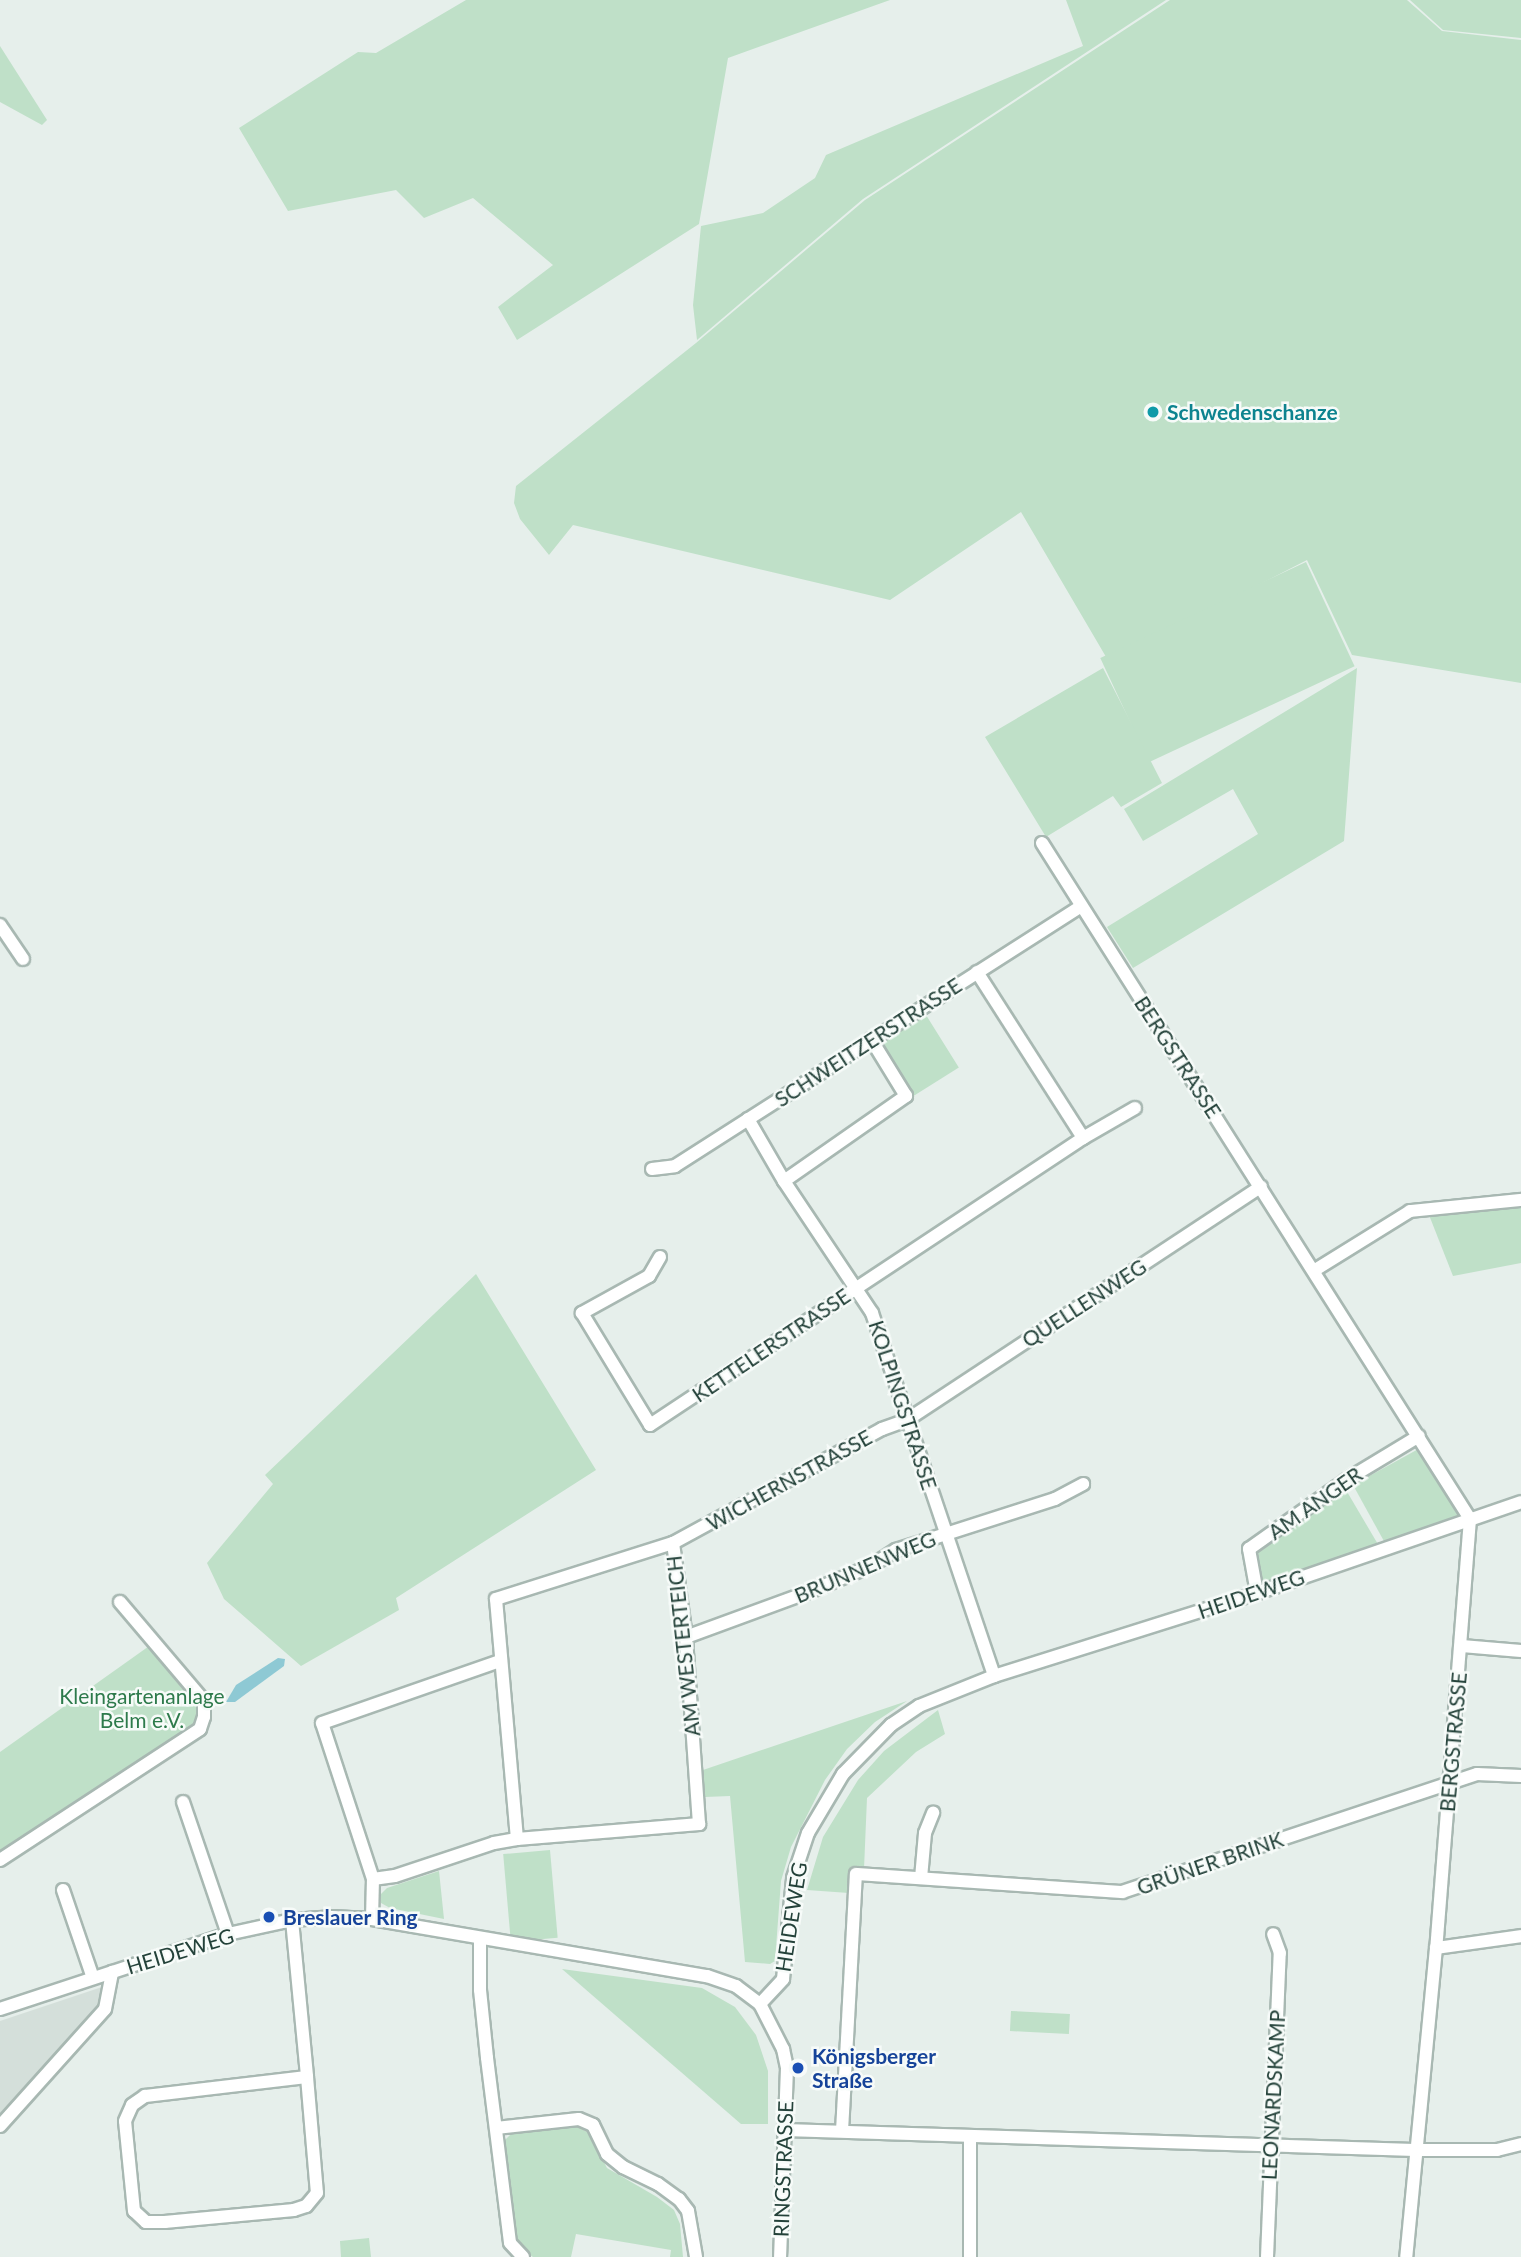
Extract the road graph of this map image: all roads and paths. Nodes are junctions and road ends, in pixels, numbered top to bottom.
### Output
1 (1042, 843) dead end
2 (1081, 906) junction
3 (0, 925) edge
4 (23, 959) dead end
5 (977, 972) junction
6 (871, 1038) junction
7 (1135, 1108) dead end
8 (748, 1119) junction
9 (1083, 1138) junction
10 (652, 1169) dead end
11 (784, 1181) junction
12 (1262, 1187) junction
13 (1521, 1200) edge
14 (660, 1257) dead end
15 (1315, 1270) junction
16 (856, 1289) junction
17 (907, 1420) junction
18 (1419, 1436) junction
19 (1083, 1484) dead end
20 (1521, 1502) edge
21 (1470, 1519) junction
22 (945, 1534) junction
23 (673, 1543) junction
24 (1257, 1592) junction
25 (120, 1602) dead end
26 (686, 1637) junction
27 (1462, 1646) junction
28 (1521, 1651) edge
29 (500, 1661) junction
30 (994, 1676) junction
31 (1521, 1776) edge
32 (1448, 1783) junction
33 (183, 1802) dead end
34 (933, 1813) dead end
35 (517, 1839) junction
36 (0, 1860) edge
37 (922, 1878) junction
38 (373, 1879) junction
39 (63, 1890) dead end
40 (372, 1919) junction
41 (292, 1920) junction
42 (228, 1934) junction
43 (1273, 1934) dead end
44 (1521, 1936) edge
45 (480, 1940) junction
46 (1436, 1948) junction
47 (113, 1972) junction
48 (93, 1978) junction
49 (760, 2004) junction
50 (0, 2009) edge
51 (307, 2077) junction
52 (0, 2126) edge
53 (496, 2128) junction
54 (785, 2130) junction
55 (842, 2131) junction
56 (970, 2136) junction
57 (1521, 2144) edge
58 (1270, 2145) junction
59 (1415, 2150) junction
60 (523, 2257) edge
61 (696, 2257) edge
62 (780, 2257) edge
63 (970, 2257) edge
64 (1267, 2257) edge
65 (1406, 2257) edge

1 - 2 street, BERGSTRASSE
2 - 5 street, SCHWEITZERSTRASSE
2 - 12 street, BERGSTRASSE
3 - 4 street
5 - 6 street, SCHWEITZERSTRASSE
5 - 9 street
6 - 8 street, SCHWEITZERSTRASSE
6 - 11 street
7 - 9 street, KETTELERSTRASSE
8 - 10 street, SCHWEITZERSTRASSE
8 - 11 street, KOLPINGSTRASSE
9 - 16 street, KETTELERSTRASSE
11 - 16 street, KOLPINGSTRASSE
12 - 15 street, BERGSTRASSE
12 - 17 street, QUELLENWEG
13 - 15 street
14 - 16 street, KETTELERSTRASSE
15 - 18 street, BERGSTRASSE
16 - 17 street, KOLPINGSTRASSE
17 - 22 street, KOLPINGSTRASSE
17 - 23 street, WICHERNSTRASSE
18 - 21 street, BERGSTRASSE
18 - 24 street, AM ANGER
19 - 22 street, BRUNNENWEG
20 - 21 street, HEIDEWEG
21 - 24 street, HEIDEWEG
21 - 27 street, BERGSTRASSE
22 - 26 street, BRUNNENWEG
22 - 30 street, KOLPINGSTRASSE
23 - 26 street, AM WESTERTEICH
23 - 29 street, AM WESTERTEICH
24 - 30 street, HEIDEWEG
25 - 36 street
26 - 35 street, AM WESTERTEICH
27 - 28 street
27 - 32 street, BERGSTRASSE
29 - 35 street, AM WESTERTEICH
29 - 38 street
30 - 49 street, HEIDEWEG
31 - 32 street, GRÜNER BRINK
32 - 37 street, GRÜNER BRINK
32 - 46 street, BERGSTRASSE
33 - 42 street
34 - 37 street
35 - 38 street, AM WESTERTEICH
37 - 55 street, GRÜNER BRINK
38 - 40 street
39 - 48 street
40 - 41 street, HEIDEWEG
40 - 45 street, HEIDEWEG
41 - 42 street, HEIDEWEG
41 - 51 street
42 - 47 street, HEIDEWEG
43 - 58 street, LEONARDSKAMP
44 - 46 street
45 - 49 street, HEIDEWEG
45 - 53 street
46 - 59 street, BERGSTRASSE
47 - 48 street, HEIDEWEG
47 - 52 street
48 - 50 street, HEIDEWEG
49 - 54 street, RINGSTRASSE
51 - 51 street
53 - 60 street
53 - 61 street
54 - 55 street
54 - 62 street, RINGSTRASSE
55 - 56 street
56 - 58 street
56 - 63 street
57 - 59 street
58 - 59 street
58 - 64 street, LEONARDSKAMP
59 - 65 street, BERGSTRASSE

